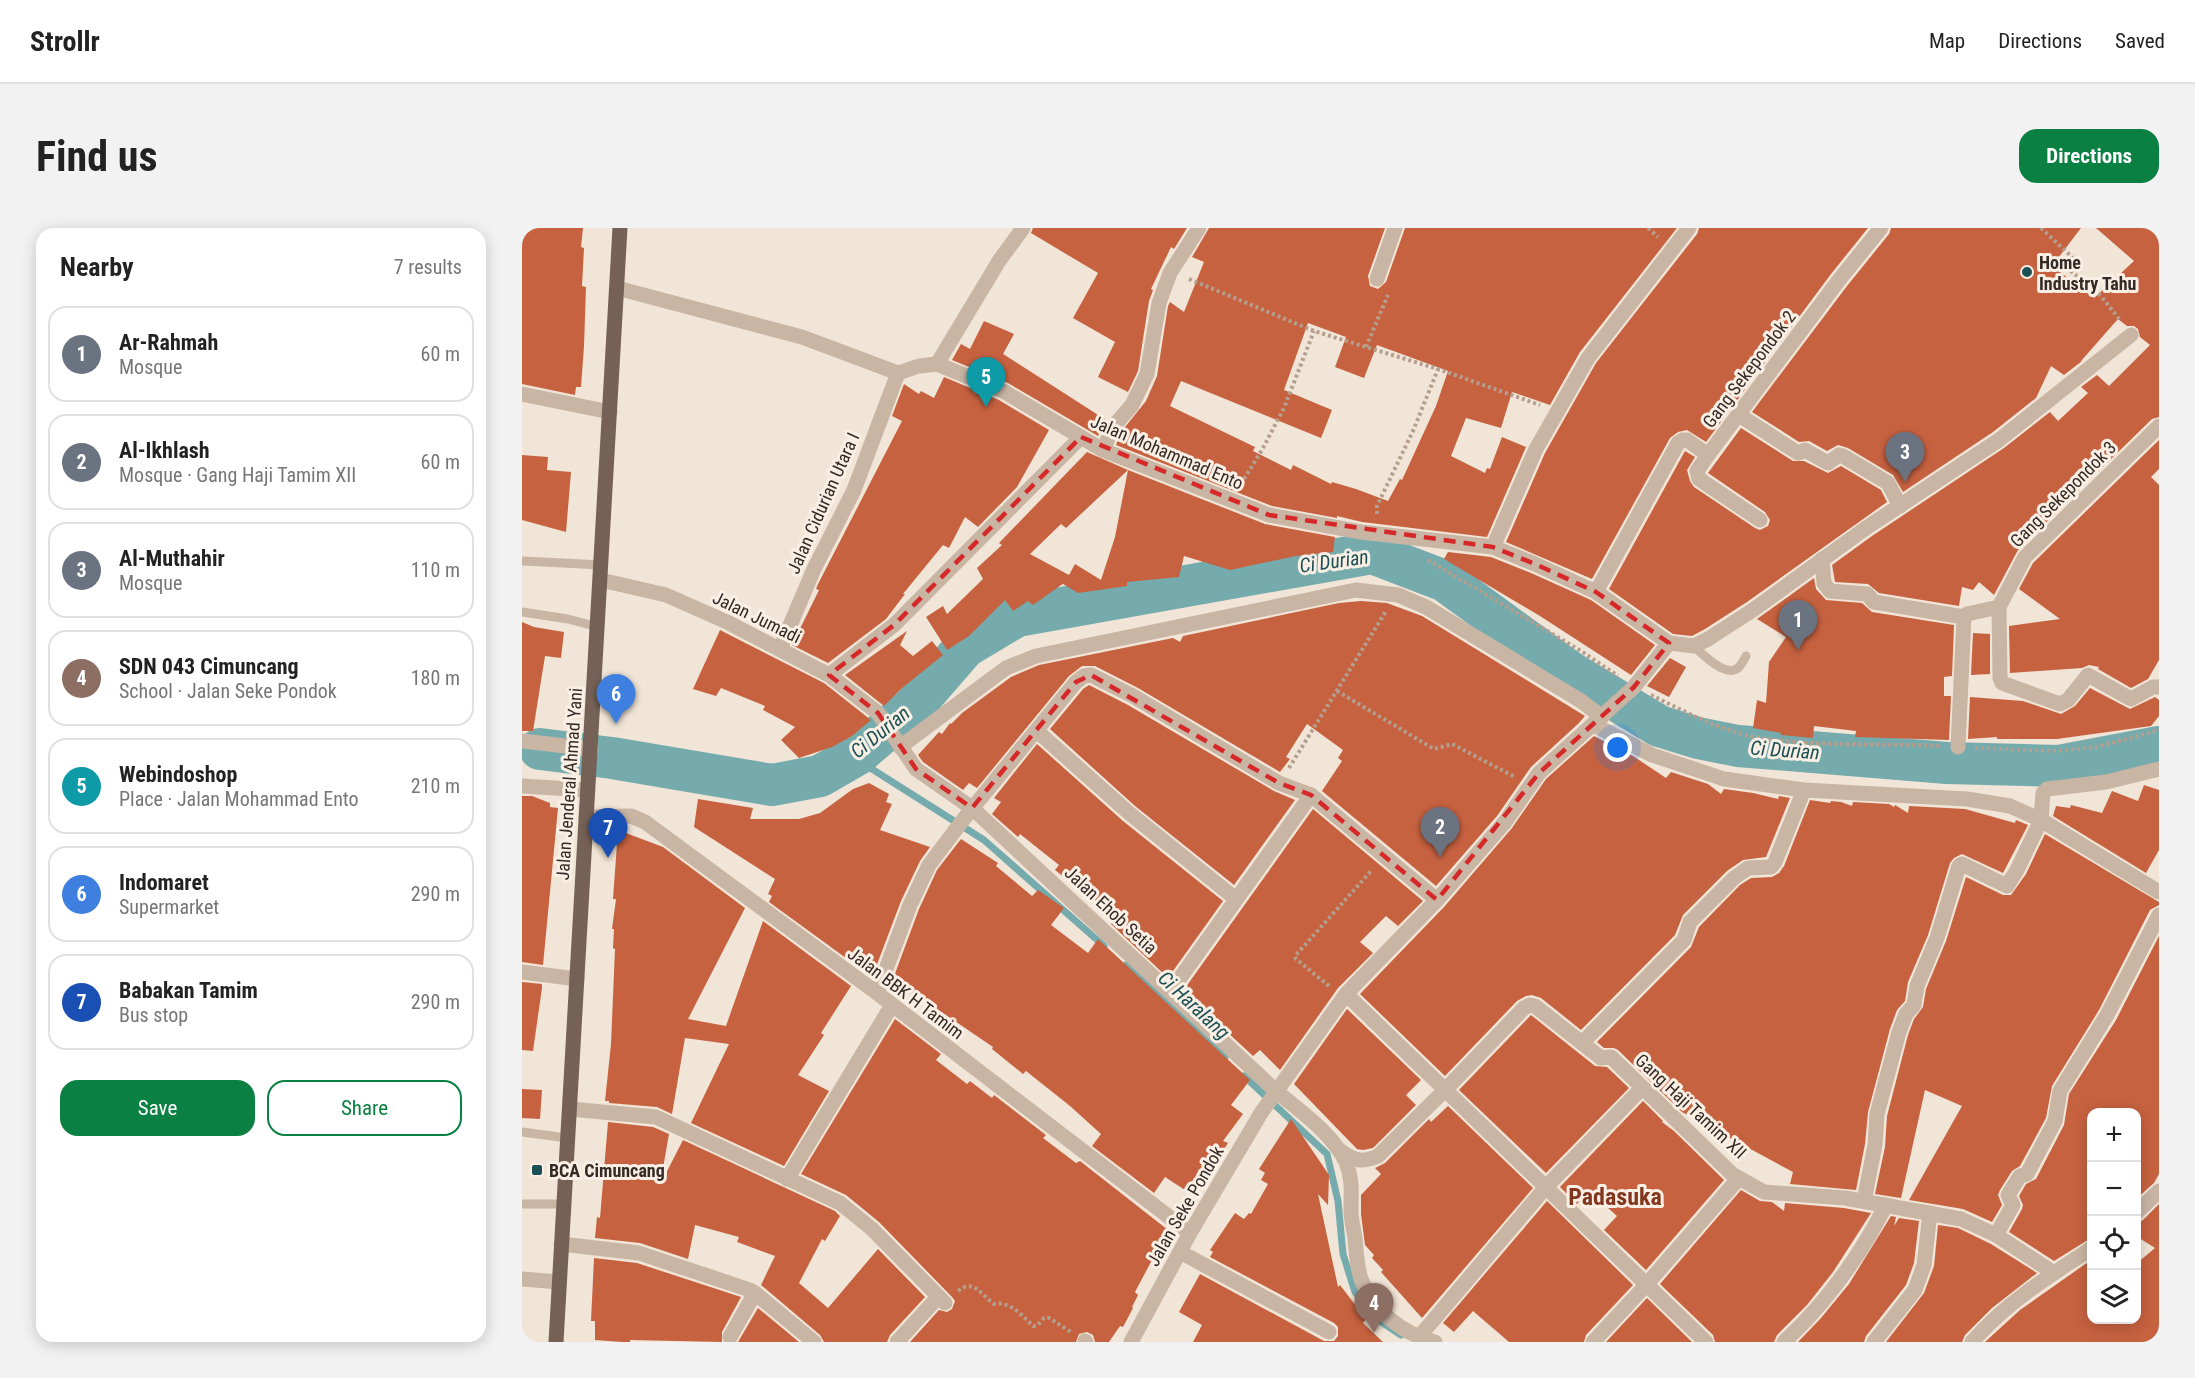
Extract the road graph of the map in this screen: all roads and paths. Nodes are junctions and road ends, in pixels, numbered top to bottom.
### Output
1 (620, 228) edge
2 (1023, 228) edge
3 (1199, 228) edge
4 (1395, 228) edge
5 (1689, 228) edge
6 (1881, 228) edge
7 (2041, 228) edge
8 (1170, 273) junction
9 (1377, 279) joint
10 (617, 288) junction
11 (1314, 331) junction
12 (2131, 335) joint
13 (1366, 347) junction
14 (937, 364) junction
15 (1438, 369) junction
16 (898, 373) junction
17 (522, 394) edge
18 (610, 411) junction
19 (1558, 411) junction
20 (1739, 415) junction
21 (2159, 426) edge
22 (1081, 437) junction
23 (1103, 450) junction
24 (1708, 455) junction
25 (1230, 501) junction
26 (1900, 506) junction
27 (1760, 520) dead end
28 (1376, 533) junction
29 (1493, 548) junction
30 (1822, 560) junction
31 (522, 561) edge
32 (601, 573) junction
33 (1596, 592) junction
34 (1395, 595) junction
35 (2000, 608) junction
36 (522, 612) edge
37 (1964, 617) junction
38 (598, 627) junction
39 (1669, 643) junction
40 (1694, 646) junction
41 (780, 649) junction
42 (1746, 656) dead end
43 (830, 675) junction
44 (2159, 687) edge
45 (1337, 691) junction
46 (1600, 719) junction
47 (2159, 730) edge
48 (1037, 731) junction
49 (522, 741) edge
50 (900, 747) junction
51 (1958, 747) joint
52 (591, 752) junction
53 (2159, 769) edge
54 (1279, 783) junction
55 (1530, 785) junction
56 (522, 786) edge
57 (588, 790) junction
58 (1804, 790) junction
59 (1311, 795) junction
60 (969, 812) junction
61 (586, 817) junction
62 (2041, 820) junction
63 (1385, 856) junction
64 (2159, 892) edge
65 (1236, 899) junction
66 (1437, 900) junction
67 (2159, 915) edge
68 (522, 972) edge
69 (577, 979) junction
70 (1170, 992) junction
71 (877, 993) junction
72 (1345, 996) junction
73 (892, 1005) junction
74 (1582, 1043) junction
75 (1642, 1088) junction
76 (1445, 1090) junction
77 (1274, 1094) junction
78 (570, 1109) junction
79 (522, 1132) edge
80 (567, 1138) junction
81 (1338, 1149) junction
82 (1739, 1178) junction
83 (787, 1179) junction
84 (1546, 1187) junction
85 (2159, 1191) edge
86 (1864, 1201) junction
87 (522, 1204) edge
88 (564, 1204) junction
89 (1886, 1205) junction
90 (2141, 1208) edge
91 (1930, 1213) junction
92 (1190, 1233) junction
93 (1995, 1235) junction
94 (561, 1244) junction
95 (2087, 1251) edge
96 (1180, 1252) junction
97 (2054, 1273) junction
98 (522, 1279) edge
99 (559, 1282) junction
100 (1647, 1284) junction
101 (755, 1293) junction
102 (941, 1300) junction
103 (1329, 1332) dead end
104 (730, 1337) dead end
105 (1419, 1337) junction
106 (1086, 1341) edge
107 (556, 1342) edge
108 (814, 1342) edge
109 (897, 1342) edge
110 (1131, 1342) edge
111 (1435, 1342) edge
112 (1593, 1342) edge
113 (1706, 1342) edge
114 (1784, 1342) edge
115 (1874, 1342) edge
116 (1972, 1342) edge

1 - 10 main road, Jalan Jenderal Ahmad Yani
2 - 14 street
3 - 8 street
4 - 9 street
5 - 19 street
6 - 20 street, Gang Sekepondok 2
7 - 12 path
8 - 11 path
8 - 23 street
9 - 13 path
10 - 16 street
10 - 18 main road, Jalan Jenderal Ahmad Yani
11 - 13 path
11 - 25 path
12 - 26 street
13 - 15 path
14 - 16 street
14 - 22 street, Jalan Mohammad Ento
15 - 19 path
15 - 28 path
16 - 41 street, Jalan Cidurian Utara I
17 - 18 street
18 - 32 main road, Jalan Jenderal Ahmad Yani
19 - 29 street
20 - 24 street, Gang Sekepondok 2
20 - 26 street
21 - 35 street, Gang Sekepondok 3
22 - 23 street, Jalan Mohammad Ento
22 - 43 street
23 - 25 street, Jalan Mohammad Ento
24 - 27 street
24 - 33 street, Gang Sekepondok 2
25 - 28 street, Jalan Mohammad Ento
26 - 30 street
28 - 29 street, Jalan Mohammad Ento
29 - 33 street, Jalan Mohammad Ento
30 - 37 street
30 - 40 street
31 - 32 lane
32 - 38 main road, Jalan Jenderal Ahmad Yani
32 - 41 street, Jalan Jumadi
33 - 39 street, Jalan Mohammad Ento
34 - 45 path
34 - 46 street
34 - 50 street
35 - 37 street
35 - 44 street
36 - 38 lane
37 - 51 street
38 - 52 main road, Jalan Jenderal Ahmad Yani
39 - 40 street
39 - 46 street, Jalan Seke Pondok
40 - 42 lane
41 - 43 street, Jalan Jumadi
43 - 50 street, Jalan Jumadi
45 - 54 path
45 - 55 path
46 - 55 street, Jalan Seke Pondok
46 - 58 street
47 - 51 path
48 - 54 street
48 - 60 street
48 - 65 street
49 - 52 street
50 - 60 street, Jalan Ehob Setia
52 - 57 main road, Jalan Jenderal Ahmad Yani
53 - 62 street
54 - 59 street
55 - 66 street, Jalan Seke Pondok
56 - 57 street
57 - 61 main road, Jalan Jenderal Ahmad Yani
58 - 62 street
58 - 74 street
59 - 63 street
59 - 65 street
60 - 70 street, Jalan Ehob Setia
60 - 71 street
61 - 69 main road, Jalan Jenderal Ahmad Yani
61 - 71 street, Jalan BBK H Tamim
62 - 64 street
62 - 86 street
63 - 66 street
63 - 72 path
65 - 70 street
66 - 72 street, Jalan Seke Pondok
67 - 93 street
68 - 69 street
69 - 78 main road, Jalan Jenderal Ahmad Yani
70 - 77 street, Jalan Ehob Setia
71 - 73 street, Jalan BBK H Tamim
72 - 76 street
72 - 77 street, Jalan Seke Pondok
73 - 83 street
73 - 92 street, Jalan BBK H Tamim
74 - 75 street, Gang Haji Tamim XII
74 - 76 street, Gang Haji Tamim XII
75 - 82 street, Gang Haji Tamim XII
75 - 84 street
76 - 81 street
76 - 84 street
77 - 81 street, Jalan Ehob Setia
77 - 92 street, Jalan Seke Pondok
78 - 80 main road, Jalan Jenderal Ahmad Yani
78 - 83 street
79 - 80 lane
80 - 88 main road, Jalan Jenderal Ahmad Yani
81 - 105 street
82 - 86 street, Gang Haji Tamim XII
82 - 100 street
83 - 102 street
84 - 100 street
84 - 105 street
85 - 90 street
86 - 89 street, Gang Haji Tamim XII
87 - 88 lane
88 - 94 main road, Jalan Jenderal Ahmad Yani
89 - 91 street, Gang Haji Tamim XII
89 - 114 street
91 - 93 street, Gang Haji Tamim XII
91 - 115 street
92 - 96 street, Jalan Seke Pondok
93 - 97 street, Gang Haji Tamim XII
94 - 99 main road, Jalan Jenderal Ahmad Yani
94 - 101 street
95 - 97 street
96 - 103 street
96 - 110 street, Jalan Seke Pondok
97 - 116 street
98 - 99 street
99 - 107 main road, Jalan Jenderal Ahmad Yani
100 - 112 street
100 - 113 street
101 - 104 street
101 - 108 street
102 - 106 path
102 - 109 street
105 - 111 street

